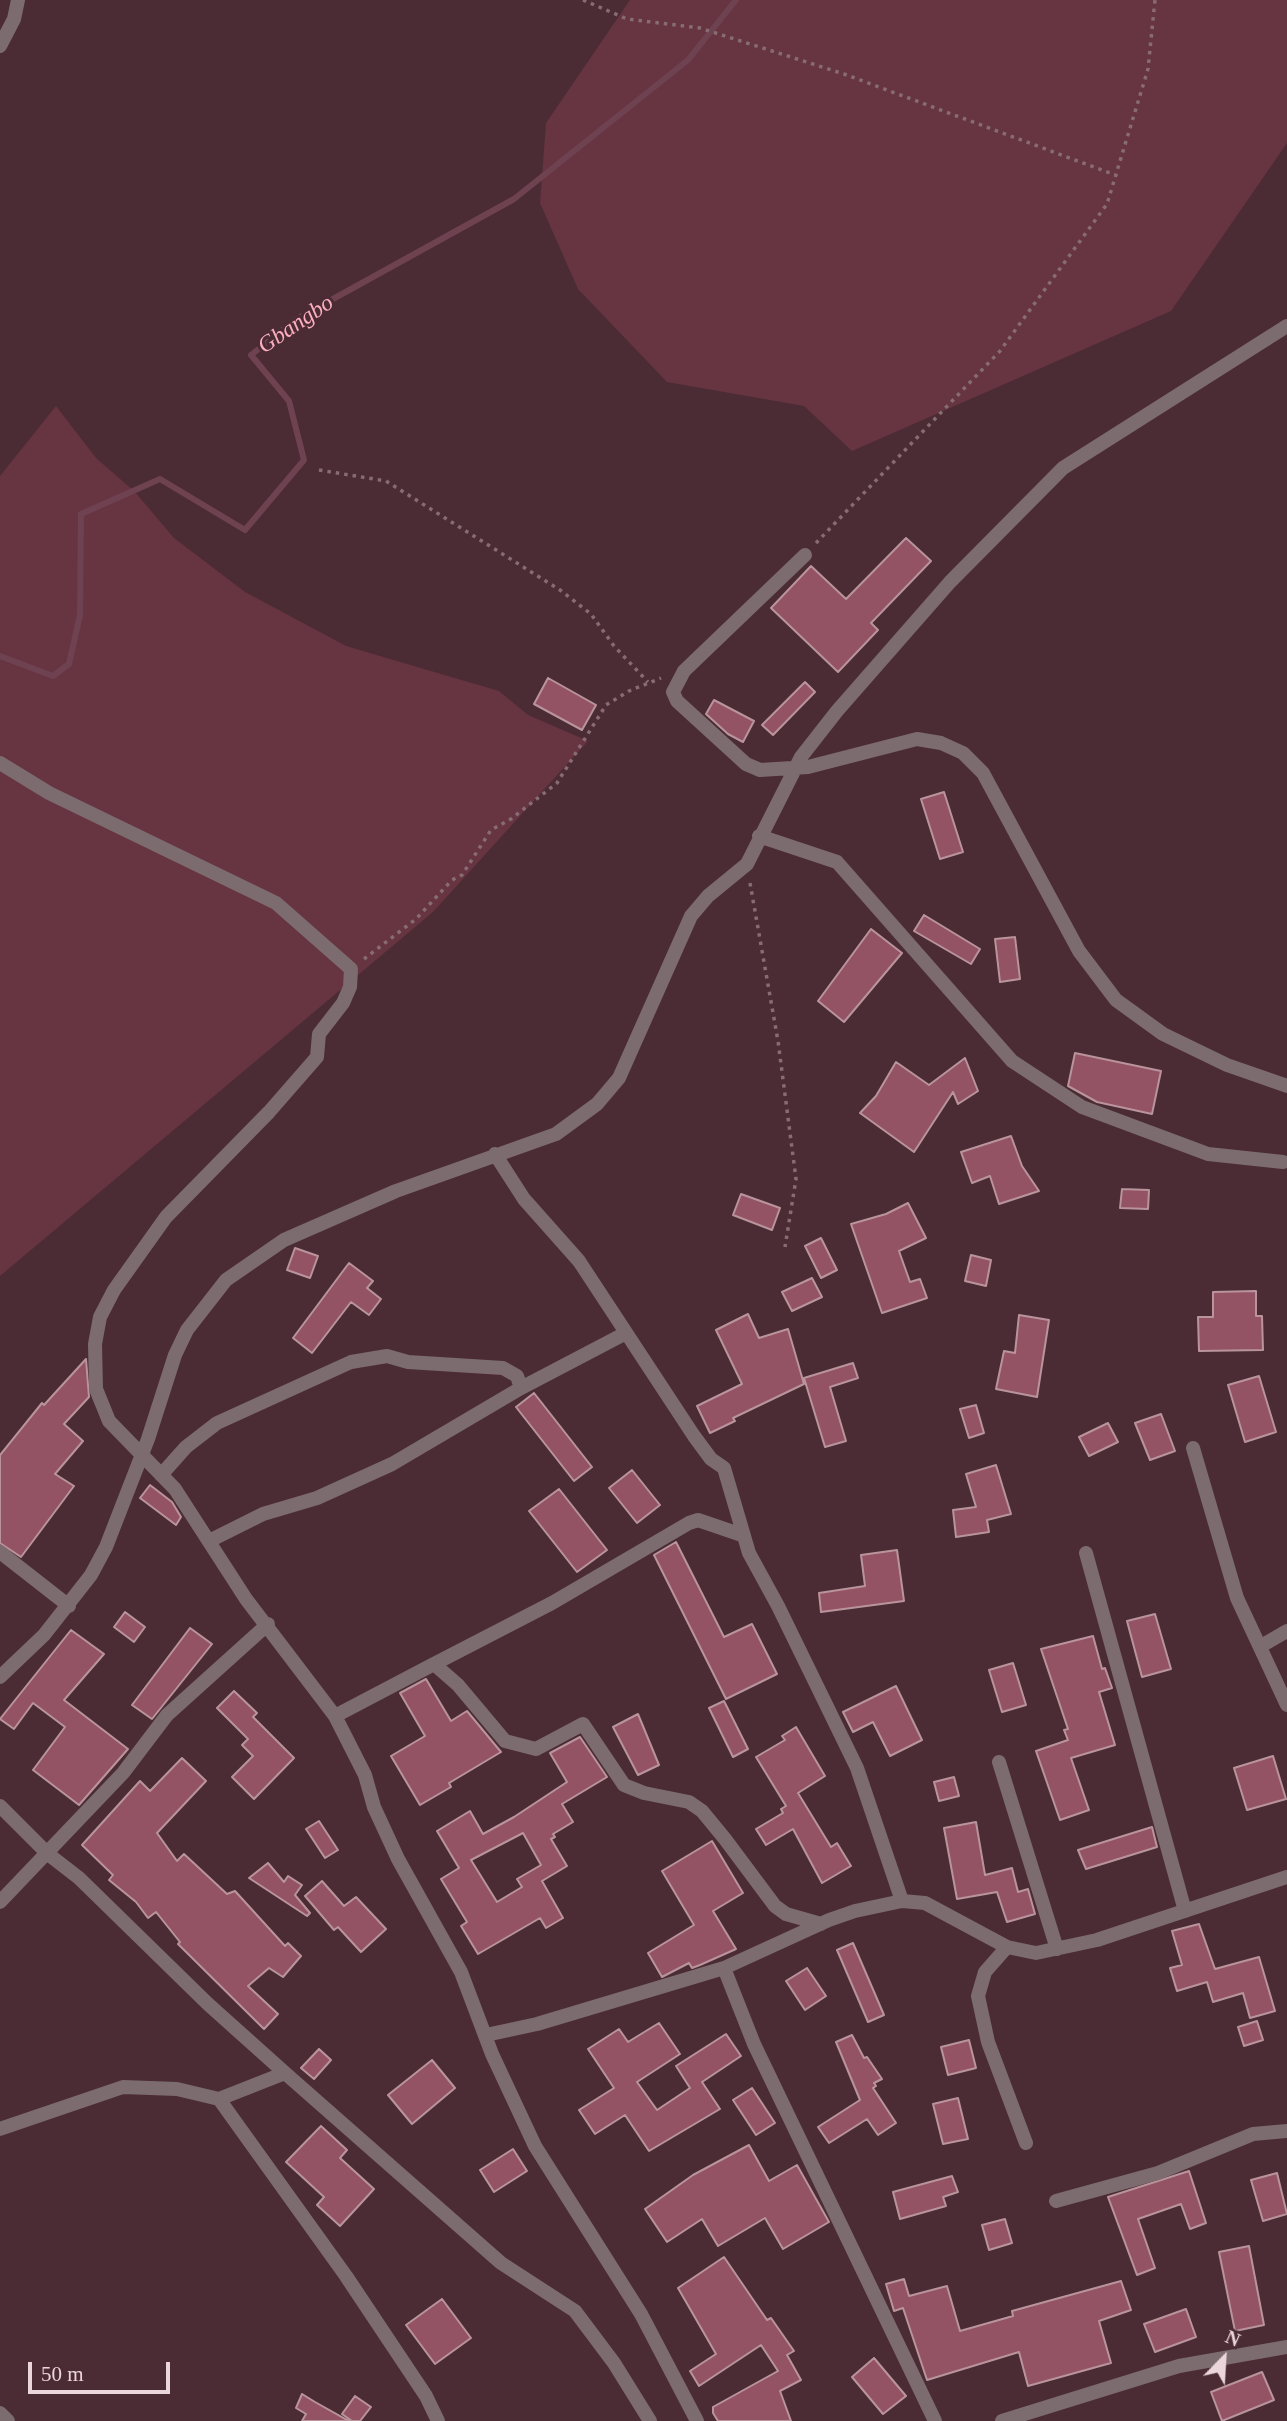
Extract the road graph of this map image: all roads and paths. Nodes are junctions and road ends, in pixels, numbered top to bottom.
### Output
1 (18, 0) edge
2 (583, 0) edge
3 (1155, 0) edge
4 (0, 46) edge
5 (1118, 176) junction
6 (1287, 326) edge
7 (319, 470) dead end
8 (804, 555) joint
9 (684, 671) junction
10 (648, 682) junction
11 (0, 762) edge
12 (793, 770) junction
13 (759, 836) junction
14 (747, 864) junction
15 (351, 969) junction
16 (1287, 1086) edge
17 (495, 1154) junction
18 (1283, 1161) dead end
19 (785, 1247) dead end
20 (626, 1333) junction
21 (522, 1388) junction
22 (1193, 1448) dead end
23 (142, 1455) junction
24 (161, 1475) junction
25 (741, 1535) junction
26 (209, 1541) junction
27 (0, 1552) edge
28 (1086, 1553) dead end
29 (69, 1606) junction
30 (268, 1624) junction
31 (1287, 1631) edge
32 (1261, 1646) junction
33 (434, 1664) junction
34 (0, 1677) edge
35 (1287, 1705) edge
36 (335, 1716) junction
37 (999, 1762) dead end
38 (0, 1806) edge
39 (48, 1854) junction
40 (1287, 1877) edge
41 (902, 1901) junction
42 (0, 1902) edge
43 (1185, 1912) junction
44 (821, 1924) junction
45 (1007, 1947) junction
46 (1057, 1949) junction
47 (724, 1968) junction
48 (486, 2035) junction
49 (285, 2073) junction
50 (219, 2099) junction
51 (0, 2129) edge
52 (1287, 2131) edge
53 (1026, 2143) dead end
54 (1056, 2200) dead end
55 (1287, 2347) edge
56 (0, 2413) edge
57 (8, 2421) edge
58 (438, 2421) edge
59 (650, 2421) edge
60 (697, 2421) edge
61 (935, 2421) edge
62 (1002, 2421) edge

1 - 4 street
2 - 5 path
3 - 5 path
5 - 8 path
6 - 12 street
7 - 10 path
8 - 9 street
9 - 10 path
9 - 12 street
10 - 15 path
11 - 15 street
12 - 13 street
12 - 16 street
13 - 14 street
13 - 18 street
14 - 17 street
14 - 19 path
15 - 23 street
17 - 20 street
17 - 23 street
20 - 21 street
20 - 25 street
21 - 24 street
21 - 26 street
22 - 32 street
23 - 24 street
23 - 29 street
24 - 26 street
25 - 33 street
25 - 41 street
26 - 30 street
27 - 29 street
28 - 43 street
29 - 34 street
30 - 36 street
30 - 39 street
31 - 32 street
32 - 35 street
33 - 36 street
33 - 44 street
36 - 48 street
37 - 46 street
38 - 39 street
39 - 42 street
39 - 49 street
40 - 43 street
41 - 44 street
41 - 45 street
43 - 46 street
44 - 47 street
45 - 46 street
45 - 53 street
47 - 48 street
47 - 61 street
48 - 60 street
49 - 50 street
49 - 59 street
50 - 51 street
50 - 58 street
52 - 54 street
55 - 62 street
56 - 57 street

